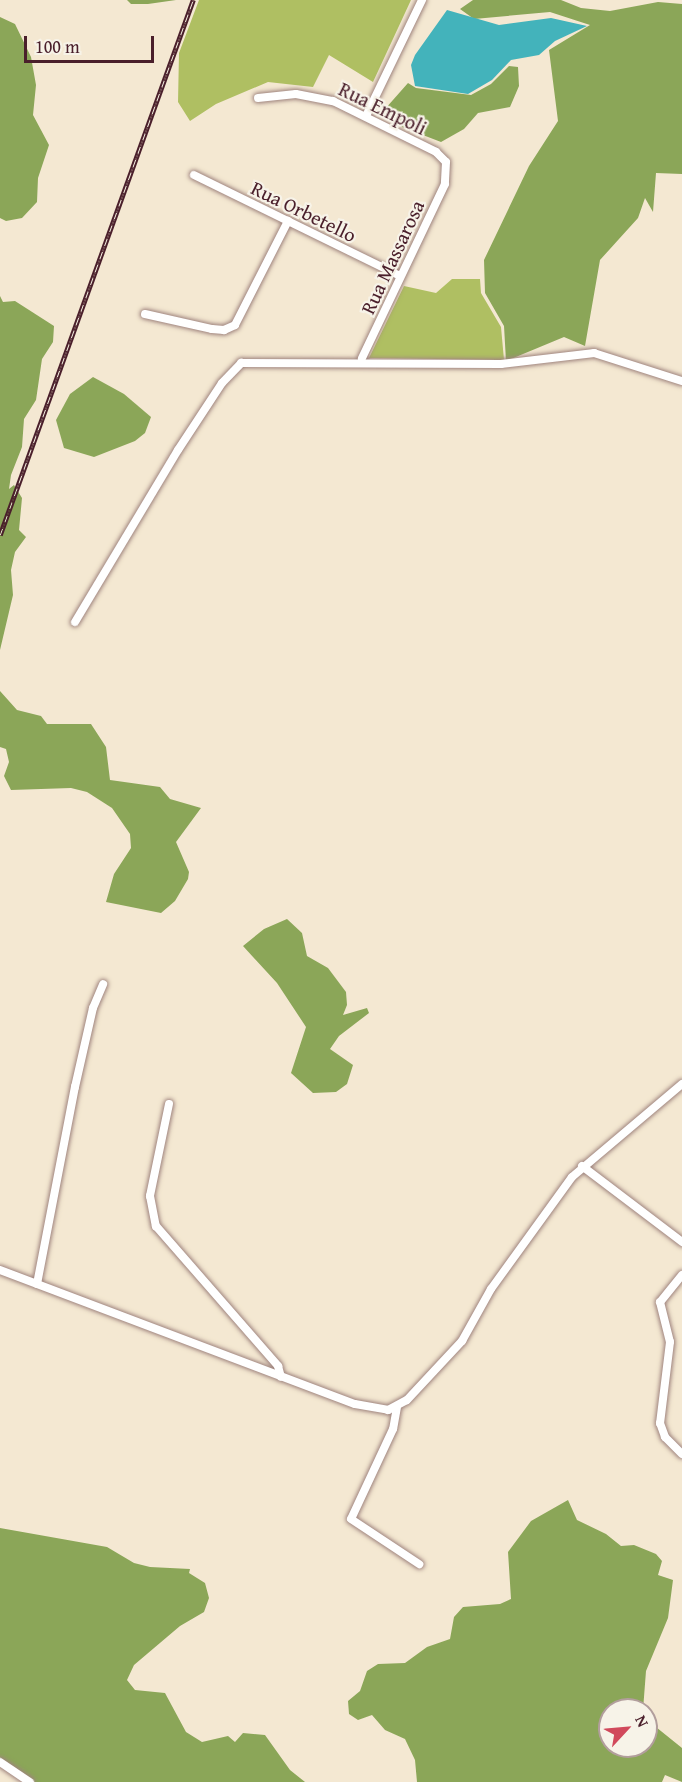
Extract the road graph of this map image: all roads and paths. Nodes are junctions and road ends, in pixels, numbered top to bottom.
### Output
1 (422, 0) edge
2 (258, 98) dead end
3 (366, 117) junction
4 (448, 169) joint
5 (194, 175) dead end
6 (288, 221) junction
7 (400, 276) junction
8 (145, 314) dead end
9 (362, 358) dead end
10 (682, 381) edge
11 (75, 622) dead end
12 (104, 984) dead end
13 (682, 1084) edge
14 (169, 1104) dead end
15 (582, 1166) junction
16 (682, 1242) edge
17 (0, 1270) edge
18 (682, 1275) edge
19 (37, 1284) junction
20 (281, 1377) junction
21 (397, 1407) junction
22 (682, 1454) edge
23 (419, 1564) dead end
24 (0, 1762) edge
25 (30, 1782) edge

1 - 3 street
2 - 3 street, Rua Empoli
3 - 4 street, Rua Empoli
4 - 7 street, Rua Massarosa
5 - 6 street, Rua Orbetello
6 - 7 street, Rua Orbetello
6 - 8 street
7 - 9 street, Rua Massarosa
10 - 11 street
12 - 19 street
13 - 15 street
14 - 20 street
15 - 16 street
15 - 21 street
17 - 19 street
18 - 22 street
19 - 20 street
20 - 21 street
21 - 23 street
24 - 25 street

